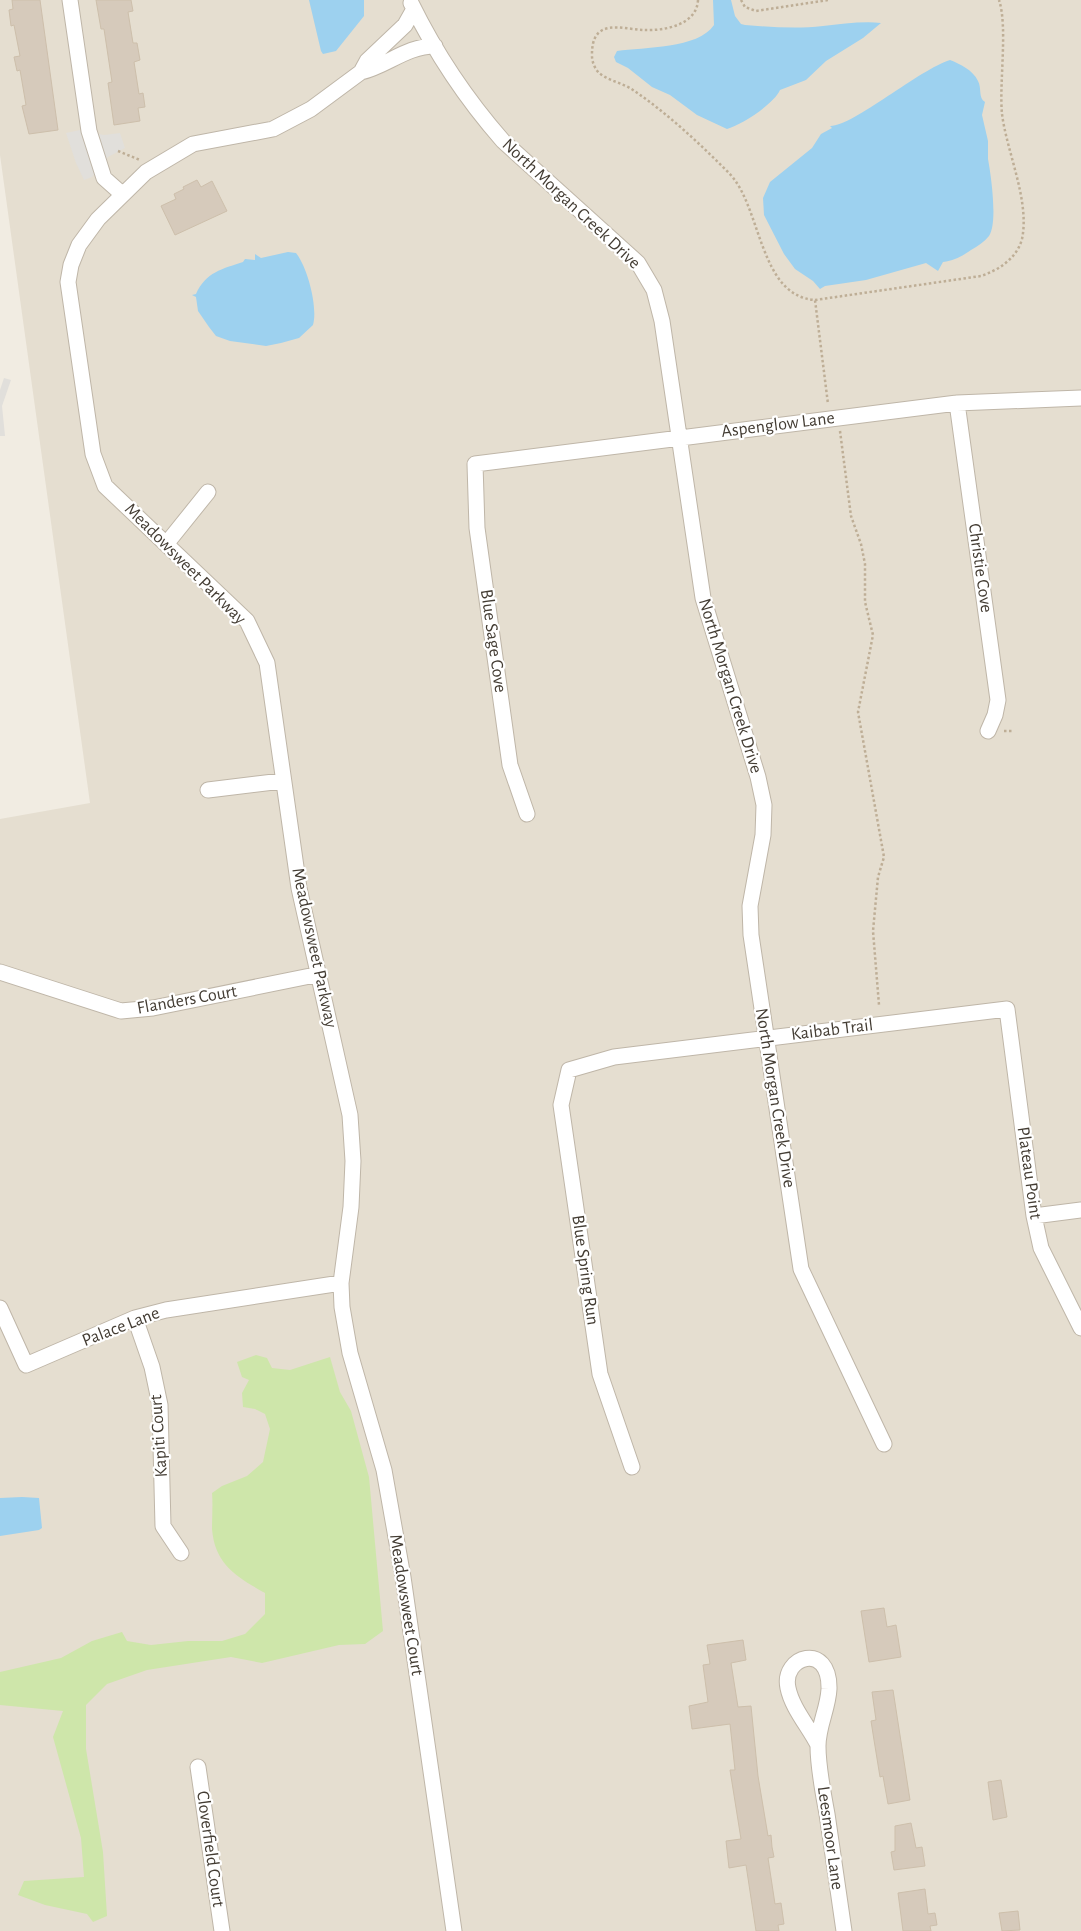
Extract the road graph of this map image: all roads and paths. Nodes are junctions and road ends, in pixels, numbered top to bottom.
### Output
1 (70, 0) edge
2 (698, 0) edge
3 (741, 0) edge
4 (828, 0) edge
5 (999, 0) edge
6 (412, 4) edge
7 (435, 46) junction
8 (361, 72) junction
9 (118, 151) dead end
10 (143, 162) dead end
11 (122, 194) junction
12 (815, 300) junction
13 (1081, 398) edge
14 (957, 403) junction
15 (829, 408) dead end
16 (839, 425) dead end
17 (680, 437) junction
18 (475, 464) joint
19 (208, 492) dead end
20 (167, 543) junction
21 (988, 731) dead end
22 (282, 781) junction
23 (208, 790) dead end
24 (527, 814) dead end
25 (0, 972) edge
26 (320, 974) junction
27 (879, 1006) dead end
28 (1007, 1009) joint
29 (766, 1037) junction
30 (569, 1070) joint
31 (1081, 1210) edge
32 (1034, 1216) junction
33 (341, 1283) junction
34 (0, 1308) edge
35 (135, 1318) junction
36 (1081, 1328) edge
37 (884, 1444) dead end
38 (632, 1467) dead end
39 (181, 1552) dead end
40 (818, 1745) junction
41 (198, 1767) dead end
42 (222, 1931) edge
43 (454, 1931) edge
44 (844, 1931) edge

1 - 11 street
2 - 12 path
3 - 4 path
5 - 12 path
6 - 7 street, North Morgan Creek Drive
6 - 8 street, Meadowsweet Parkway
7 - 8 street, Meadowsweet Parkway
7 - 17 street, North Morgan Creek Drive
8 - 11 street, Meadowsweet Parkway
9 - 10 path
11 - 20 street, Meadowsweet Parkway
12 - 15 path
13 - 14 street, Aspenglow Lane
14 - 17 street, Aspenglow Lane
14 - 21 street, Christie Cove
16 - 27 path
17 - 18 street, Aspenglow Lane
17 - 29 street, North Morgan Creek Drive
18 - 24 street, Blue Sage Cove
19 - 20 street
20 - 22 street, Meadowsweet Parkway
22 - 23 street
22 - 26 street, Meadowsweet Parkway
25 - 26 street, Flanders Court
26 - 33 street, Meadowsweet Parkway
28 - 29 street, Kaibab Trail
28 - 32 street, Plateau Point
29 - 30 street, Kaibab Trail
29 - 37 street, North Morgan Creek Drive
30 - 38 street, Blue Spring Run
31 - 32 street
32 - 36 street, Plateau Point
33 - 35 street, Palace Lane
33 - 43 street, Meadowsweet Court
34 - 35 street, Palace Lane
35 - 39 street, Kapiti Court
40 - 40 street, Leesmoor Lane
40 - 44 street, Leesmoor Lane
41 - 42 street, Cloverfield Court

